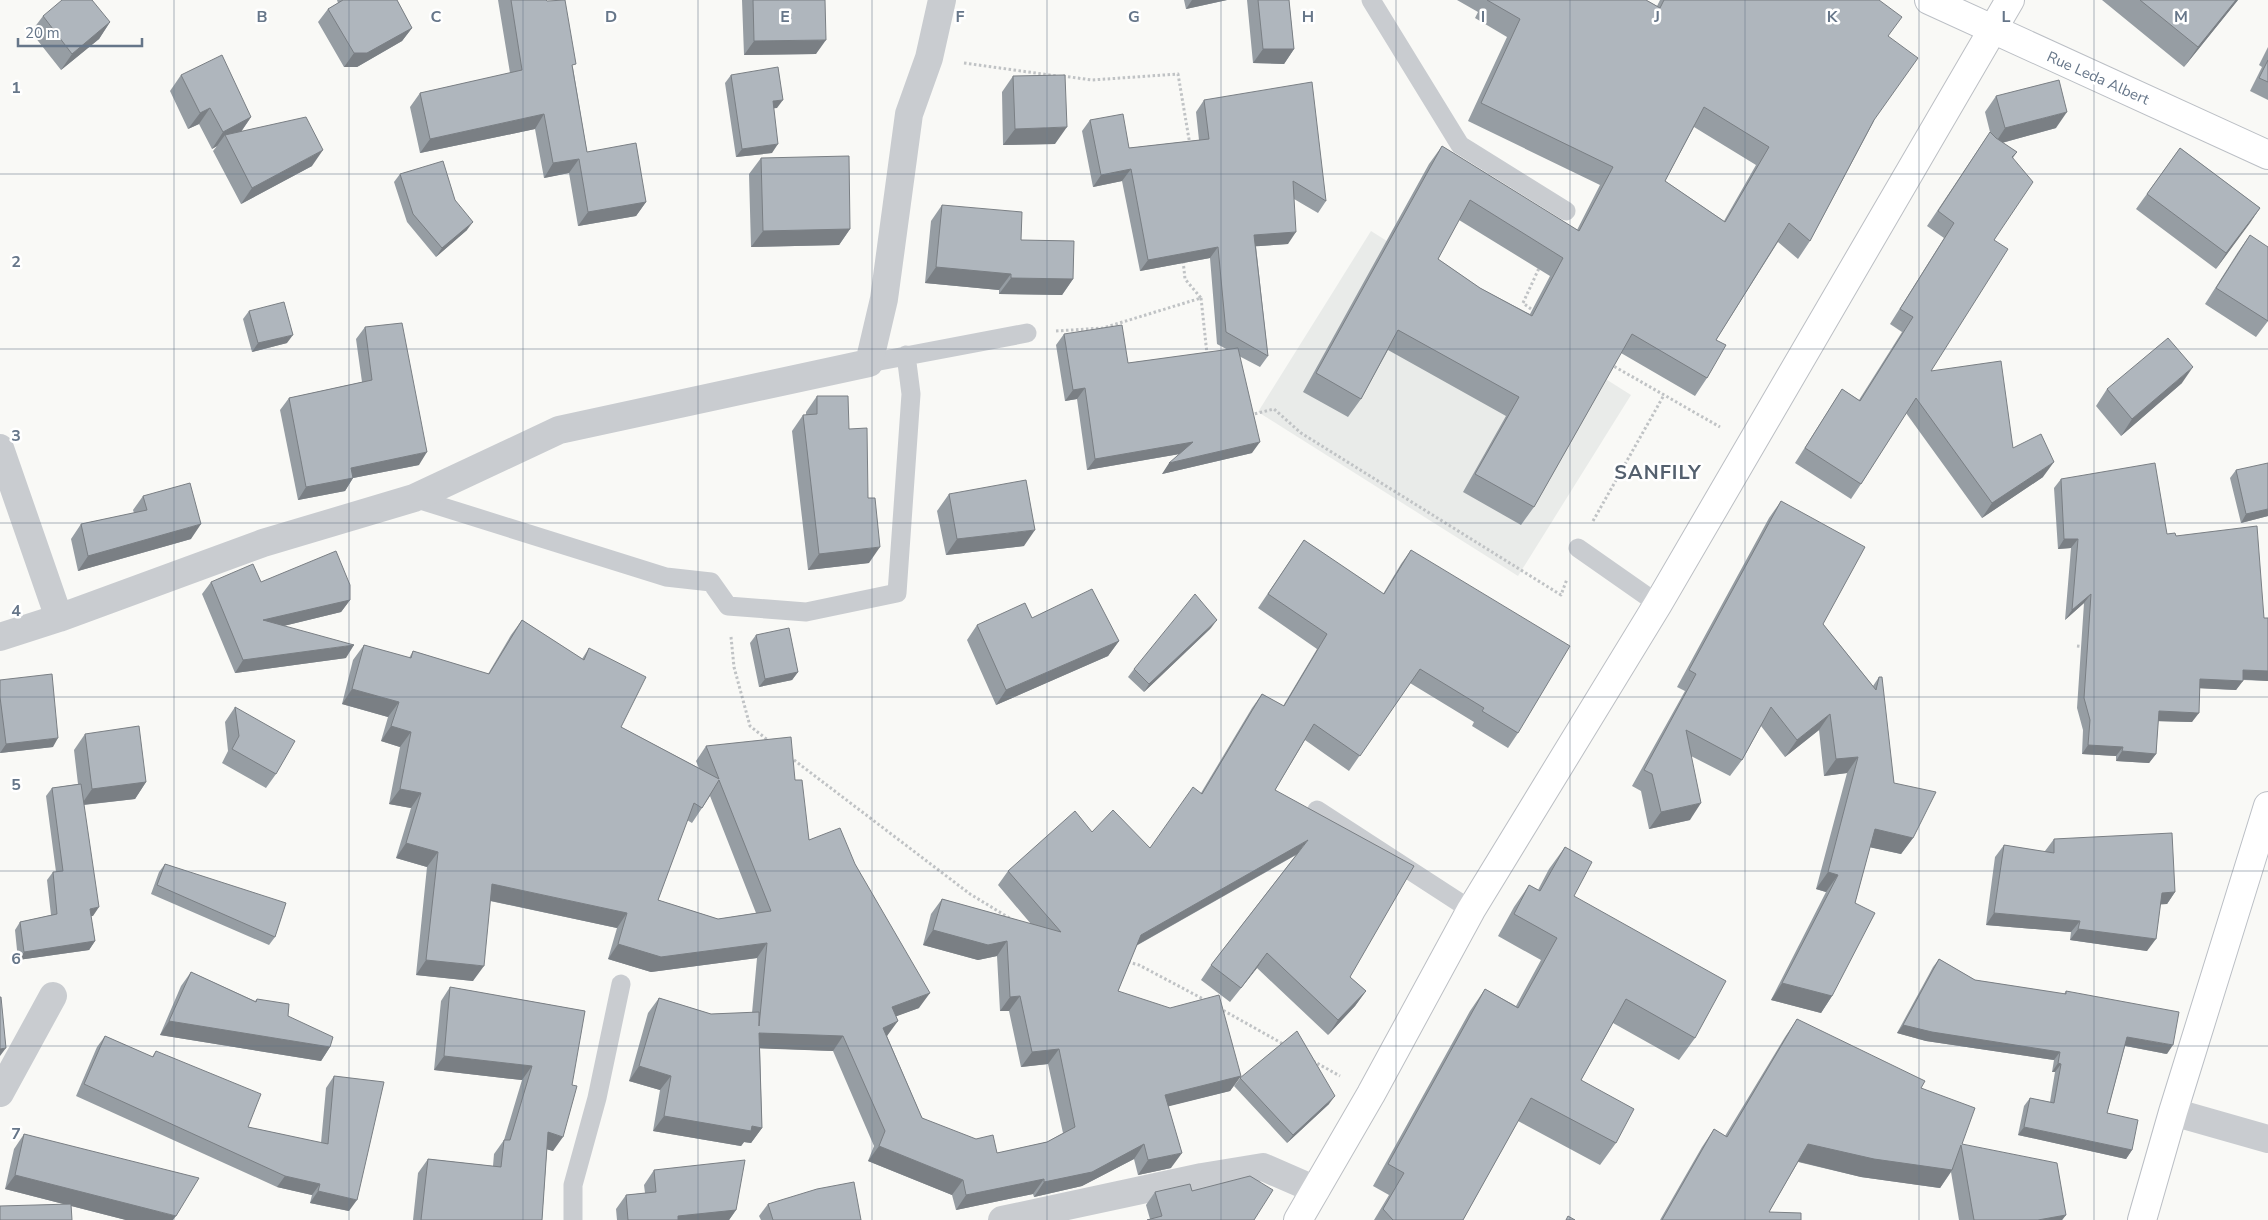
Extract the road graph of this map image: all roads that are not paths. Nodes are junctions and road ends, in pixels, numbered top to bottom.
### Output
1 (942, 0) edge
2 (1371, 0) edge
3 (1929, 0) edge
4 (2010, 0) edge
5 (1992, 30) junction
6 (2268, 156) edge
7 (1566, 211) dead end
8 (1026, 333) road end
9 (906, 355) junction
10 (869, 363) junction
11 (0, 448) edge
12 (414, 498) junction
13 (1578, 548) road end
14 (1658, 604) junction
15 (60, 618) junction
16 (0, 637) edge
17 (2268, 806) edge
18 (1317, 810) dead end
19 (1471, 910) junction
20 (621, 984) dead end
21 (53, 996) dead end
22 (0, 1093) edge
23 (2173, 1112) junction
24 (2268, 1139) edge
25 (1316, 1190) junction
26 (572, 1220) edge
27 (1002, 1220) edge
28 (1298, 1220) edge
29 (2142, 1220) edge

1 - 10 street
2 - 7 lane
3 - 5 main road, Rue Leda Albert
4 - 5 main road
5 - 6 main road, Rue Leda Albert
5 - 14 main road
8 - 9 lane
9 - 10 lane
9 - 12 lane
10 - 12 street
11 - 15 street
12 - 15 street
13 - 14 lane
14 - 19 main road
15 - 16 street
17 - 23 main road
18 - 19 lane
19 - 25 main road
20 - 26 lane
21 - 22 street
23 - 24 street
23 - 29 main road
25 - 27 street
25 - 28 main road

